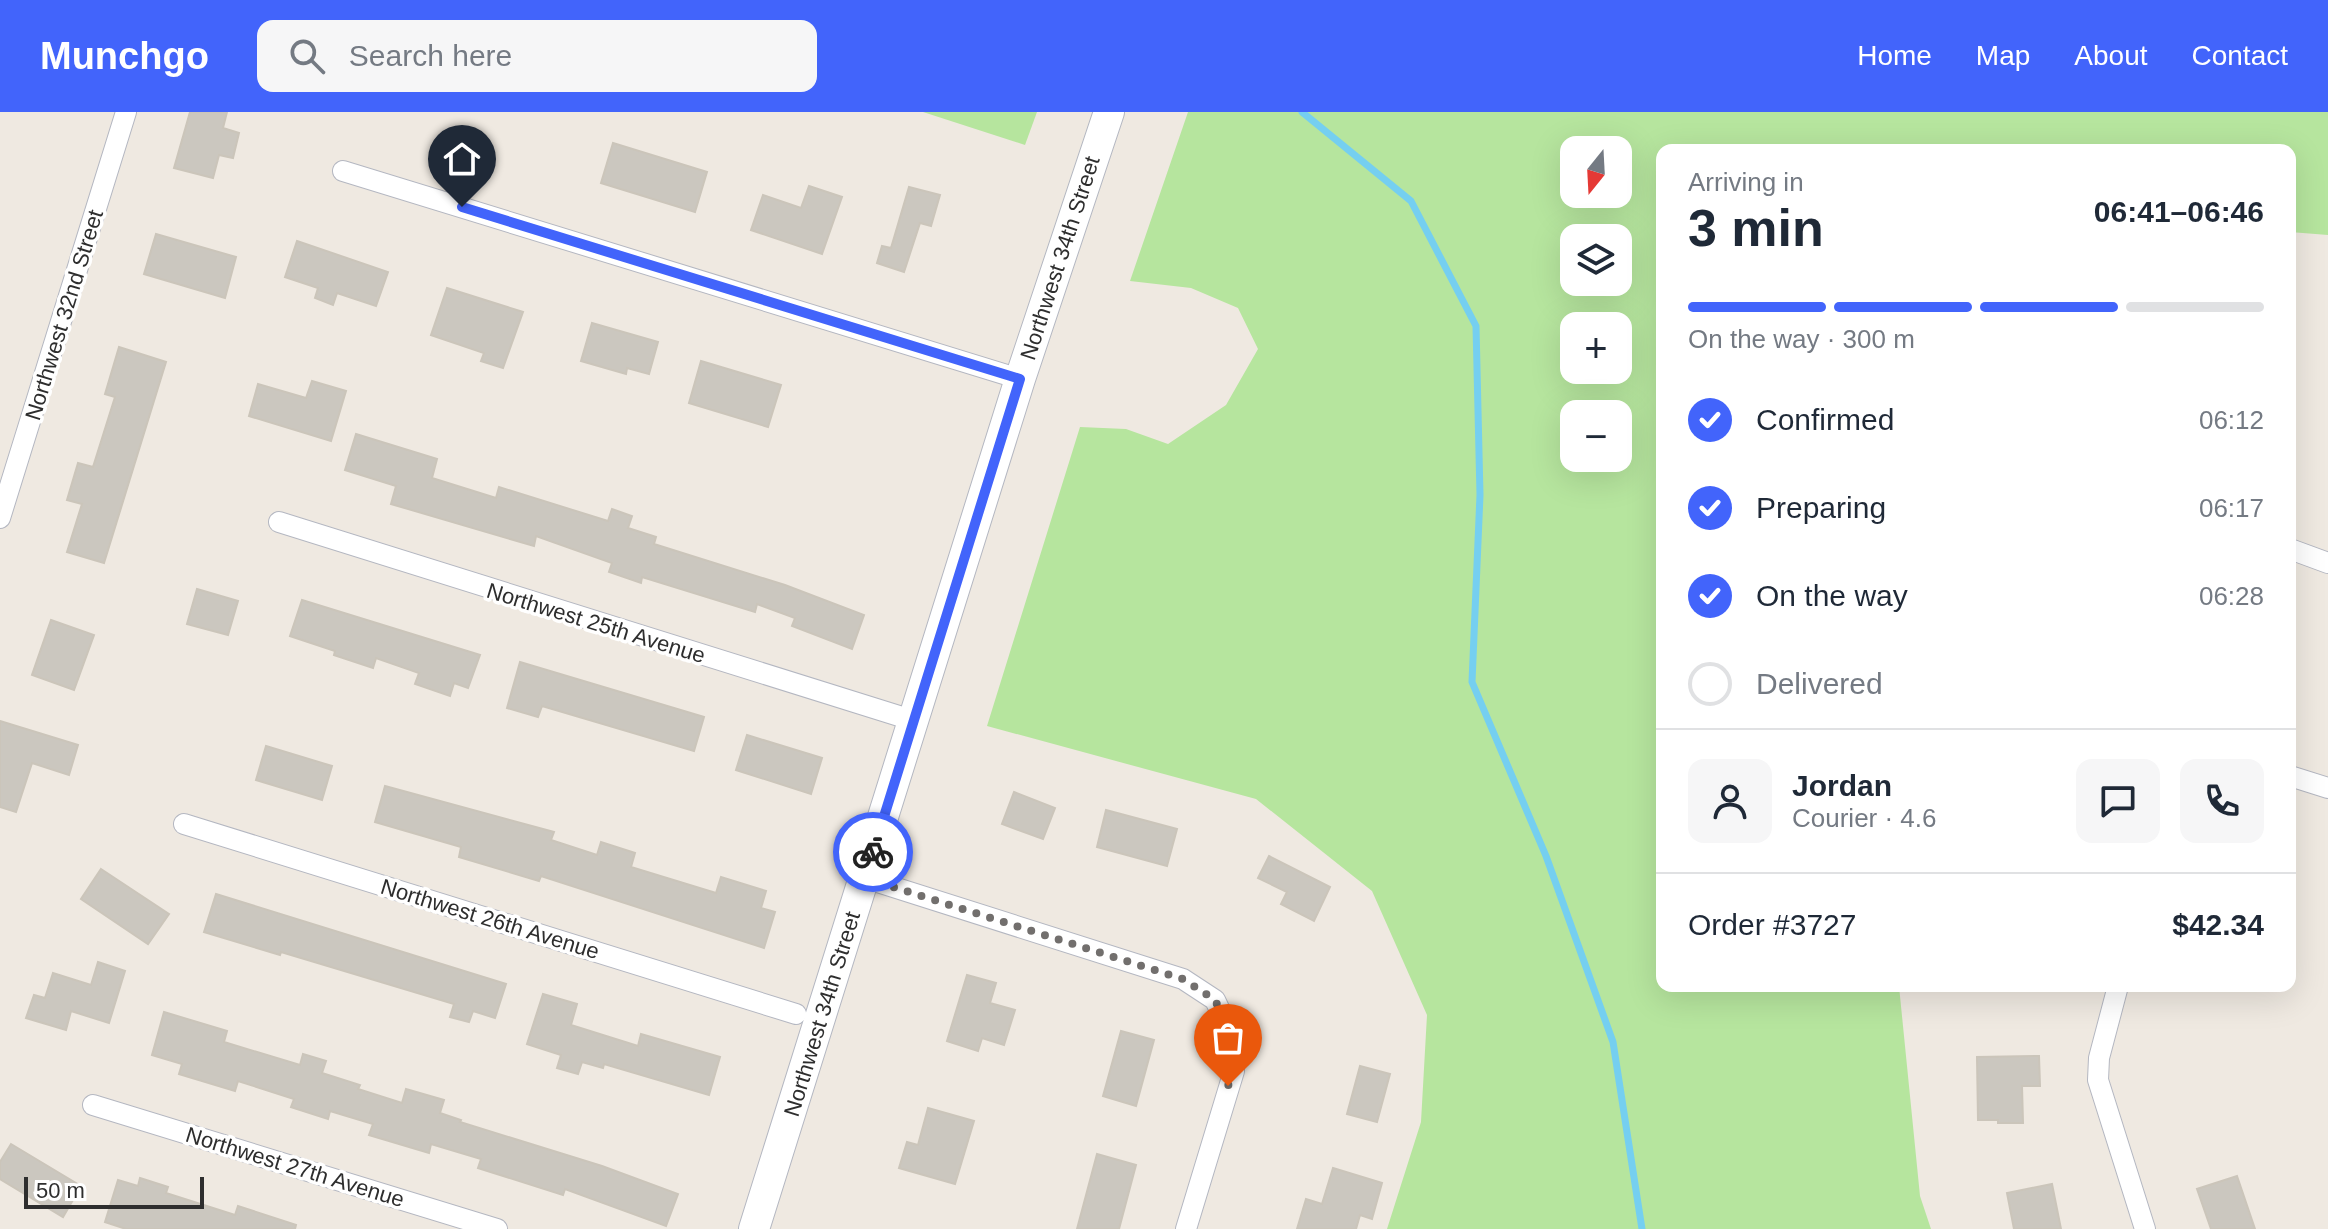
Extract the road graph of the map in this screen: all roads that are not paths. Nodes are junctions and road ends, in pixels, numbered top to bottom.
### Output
1 (126, 112) edge
2 (1109, 112) edge
3 (343, 171) dead end
4 (1020, 379) junction
5 (0, 518) edge
6 (279, 522) dead end
7 (2296, 551) edge
8 (2328, 563) edge
9 (915, 721) junction
10 (2296, 778) edge
11 (2328, 788) edge
12 (184, 824) dead end
13 (865, 878) junction
14 (2116, 992) edge
15 (796, 1014) dead end
16 (93, 1105) dead end
17 (497, 1229) edge
18 (754, 1229) edge
19 (1186, 1229) edge
20 (2145, 1229) edge

1 - 5 street, Northwest 32nd Street
2 - 4 main road, Northwest 34th Street
3 - 4 street
4 - 9 main road, Northwest 34th Street
6 - 9 street, Northwest 25th Avenue
7 - 8 street
9 - 13 main road, Northwest 34th Street
10 - 11 street
12 - 15 street, Northwest 26th Avenue
13 - 18 main road, Northwest 34th Street
13 - 19 street
14 - 20 street
16 - 17 street, Northwest 27th Avenue

